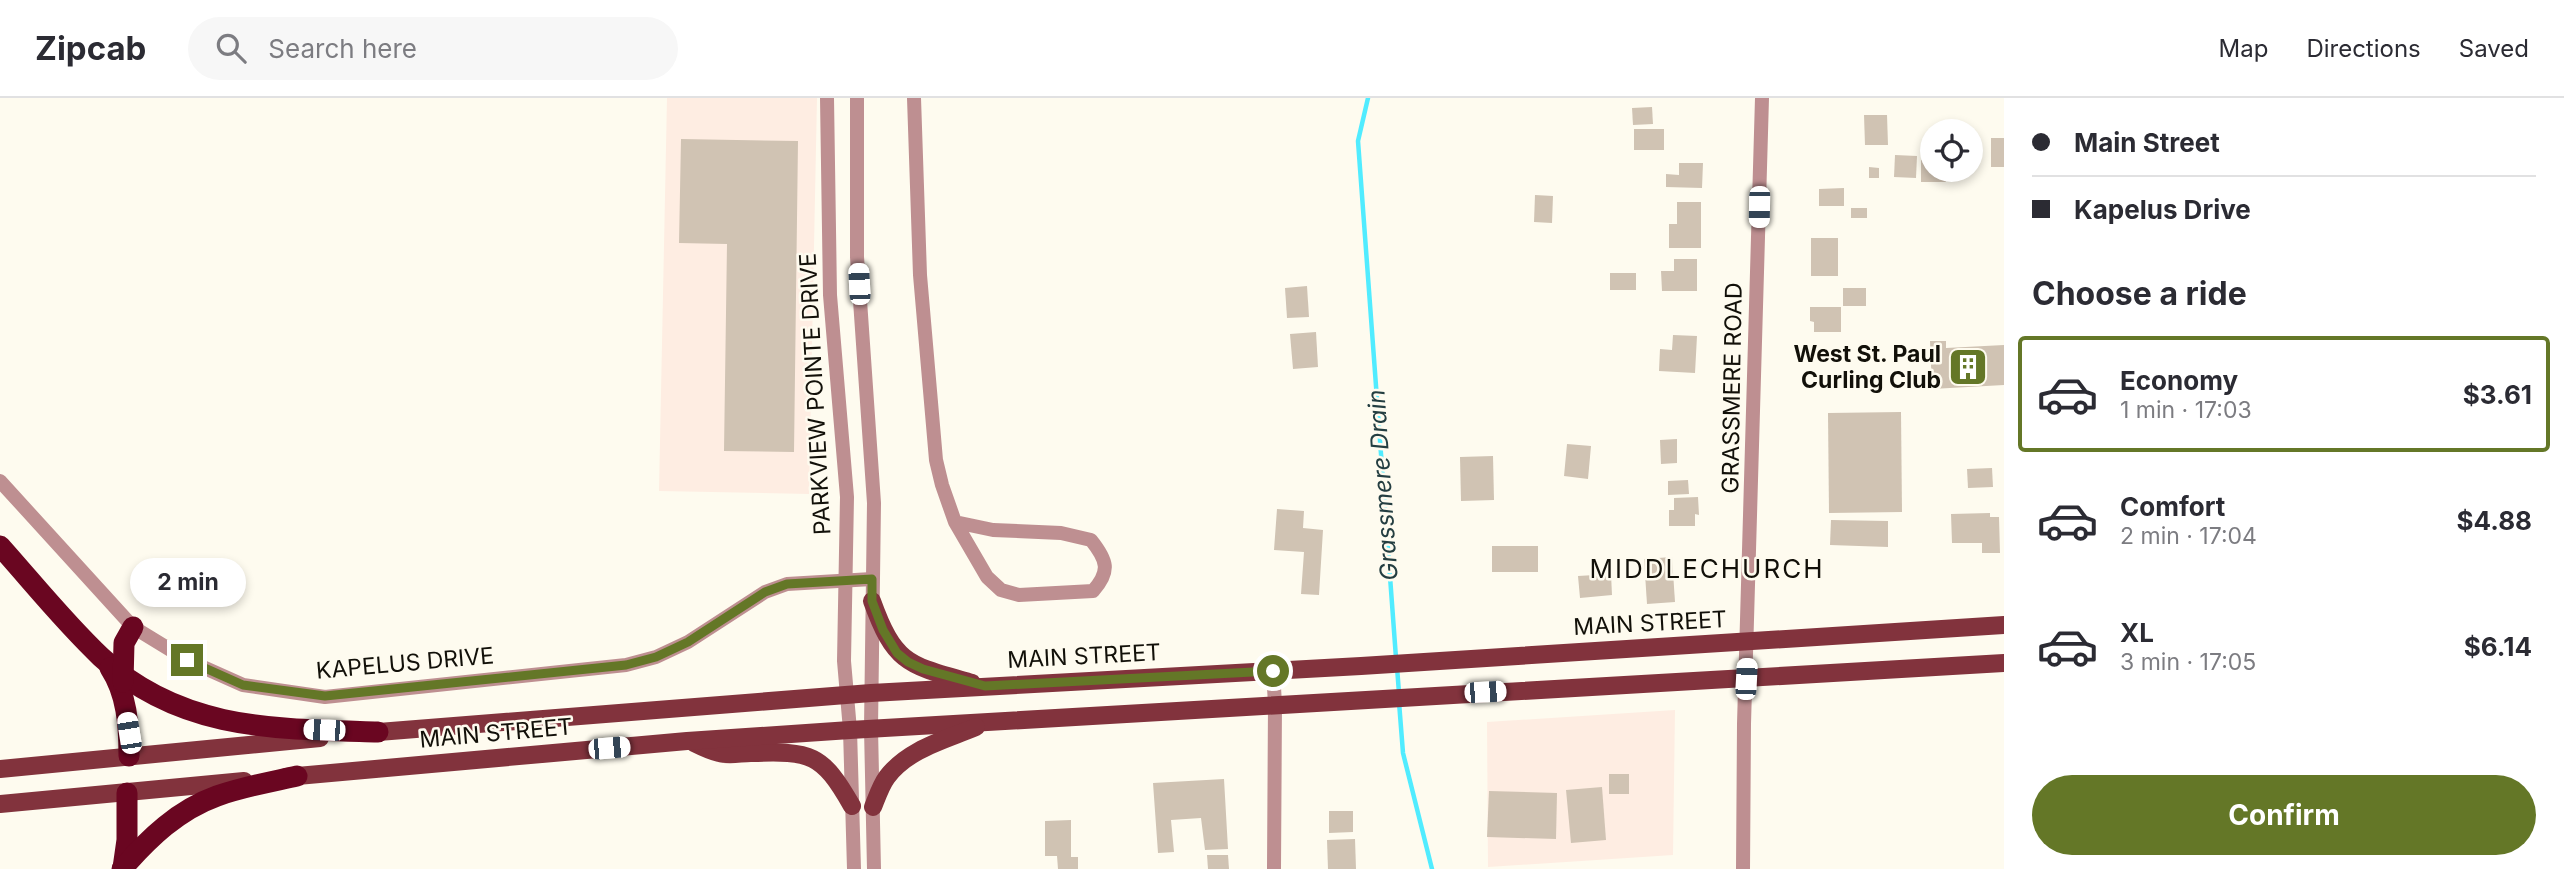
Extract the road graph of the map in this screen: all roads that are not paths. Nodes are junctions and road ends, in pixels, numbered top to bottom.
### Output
1 (827, 98) edge
2 (857, 98) edge
3 (914, 98) edge
4 (1762, 98) edge
5 (0, 481) edge
6 (956, 523) junction
7 (0, 546) edge
8 (845, 579) junction
9 (872, 579) junction
10 (872, 601) junction
11 (2004, 625) edge
12 (133, 626) junction
13 (1748, 642) junction
14 (2004, 663) edge
15 (1273, 671) junction
16 (1746, 679) junction
17 (123, 682) junction
18 (985, 686) junction
19 (872, 693) junction
20 (847, 694) junction
21 (1275, 704) junction
22 (993, 721) junction
23 (871, 728) junction
24 (850, 730) junction
25 (378, 732) junction
26 (687, 741) junction
27 (129, 756) junction
28 (0, 769) edge
29 (297, 776) junction
30 (127, 793) junction
31 (0, 804) edge
32 (852, 806) junction
33 (873, 807) junction
34 (123, 869) edge
35 (853, 869) edge
36 (874, 869) edge
37 (1274, 869) edge
38 (1743, 869) edge

1 - 8 street, PARKVIEW POINTE DRIVE
2 - 9 street
3 - 6 street
4 - 13 street, GRASSMERE ROAD
5 - 12 street, KAPELUS DRIVE
6 - 6 street
7 - 17 highway
8 - 9 street, KAPELUS DRIVE
8 - 12 street, KAPELUS DRIVE
8 - 20 street, PARKVIEW POINTE DRIVE
9 - 10 street
10 - 18 main road
10 - 19 street
11 - 13 main road, MAIN STREET
12 - 17 highway
13 - 15 main road, MAIN STREET
13 - 16 street, GRASSMERE ROAD
14 - 16 main road, MAIN STREET
15 - 18 main road, MAIN STREET
15 - 21 street
16 - 21 main road, MAIN STREET
16 - 38 street, GRASSMERE ROAD
17 - 25 highway
17 - 27 highway
18 - 19 main road, MAIN STREET
19 - 20 main road, MAIN STREET
19 - 23 street
20 - 24 street, PARKVIEW POINTE DRIVE
20 - 25 main road, MAIN STREET
21 - 22 main road, MAIN STREET
21 - 37 street
22 - 23 main road, MAIN STREET
22 - 33 main road
23 - 24 main road, MAIN STREET
23 - 33 street
24 - 26 main road, MAIN STREET
24 - 32 street, PARKVIEW POINTE DRIVE
25 - 27 main road, MAIN STREET
26 - 29 main road, MAIN STREET
26 - 32 main road
27 - 28 main road, MAIN STREET
29 - 30 main road, MAIN STREET
29 - 34 highway
30 - 31 main road, MAIN STREET
30 - 34 highway
32 - 35 street, PARKVIEW POINTE DRIVE
33 - 36 street

